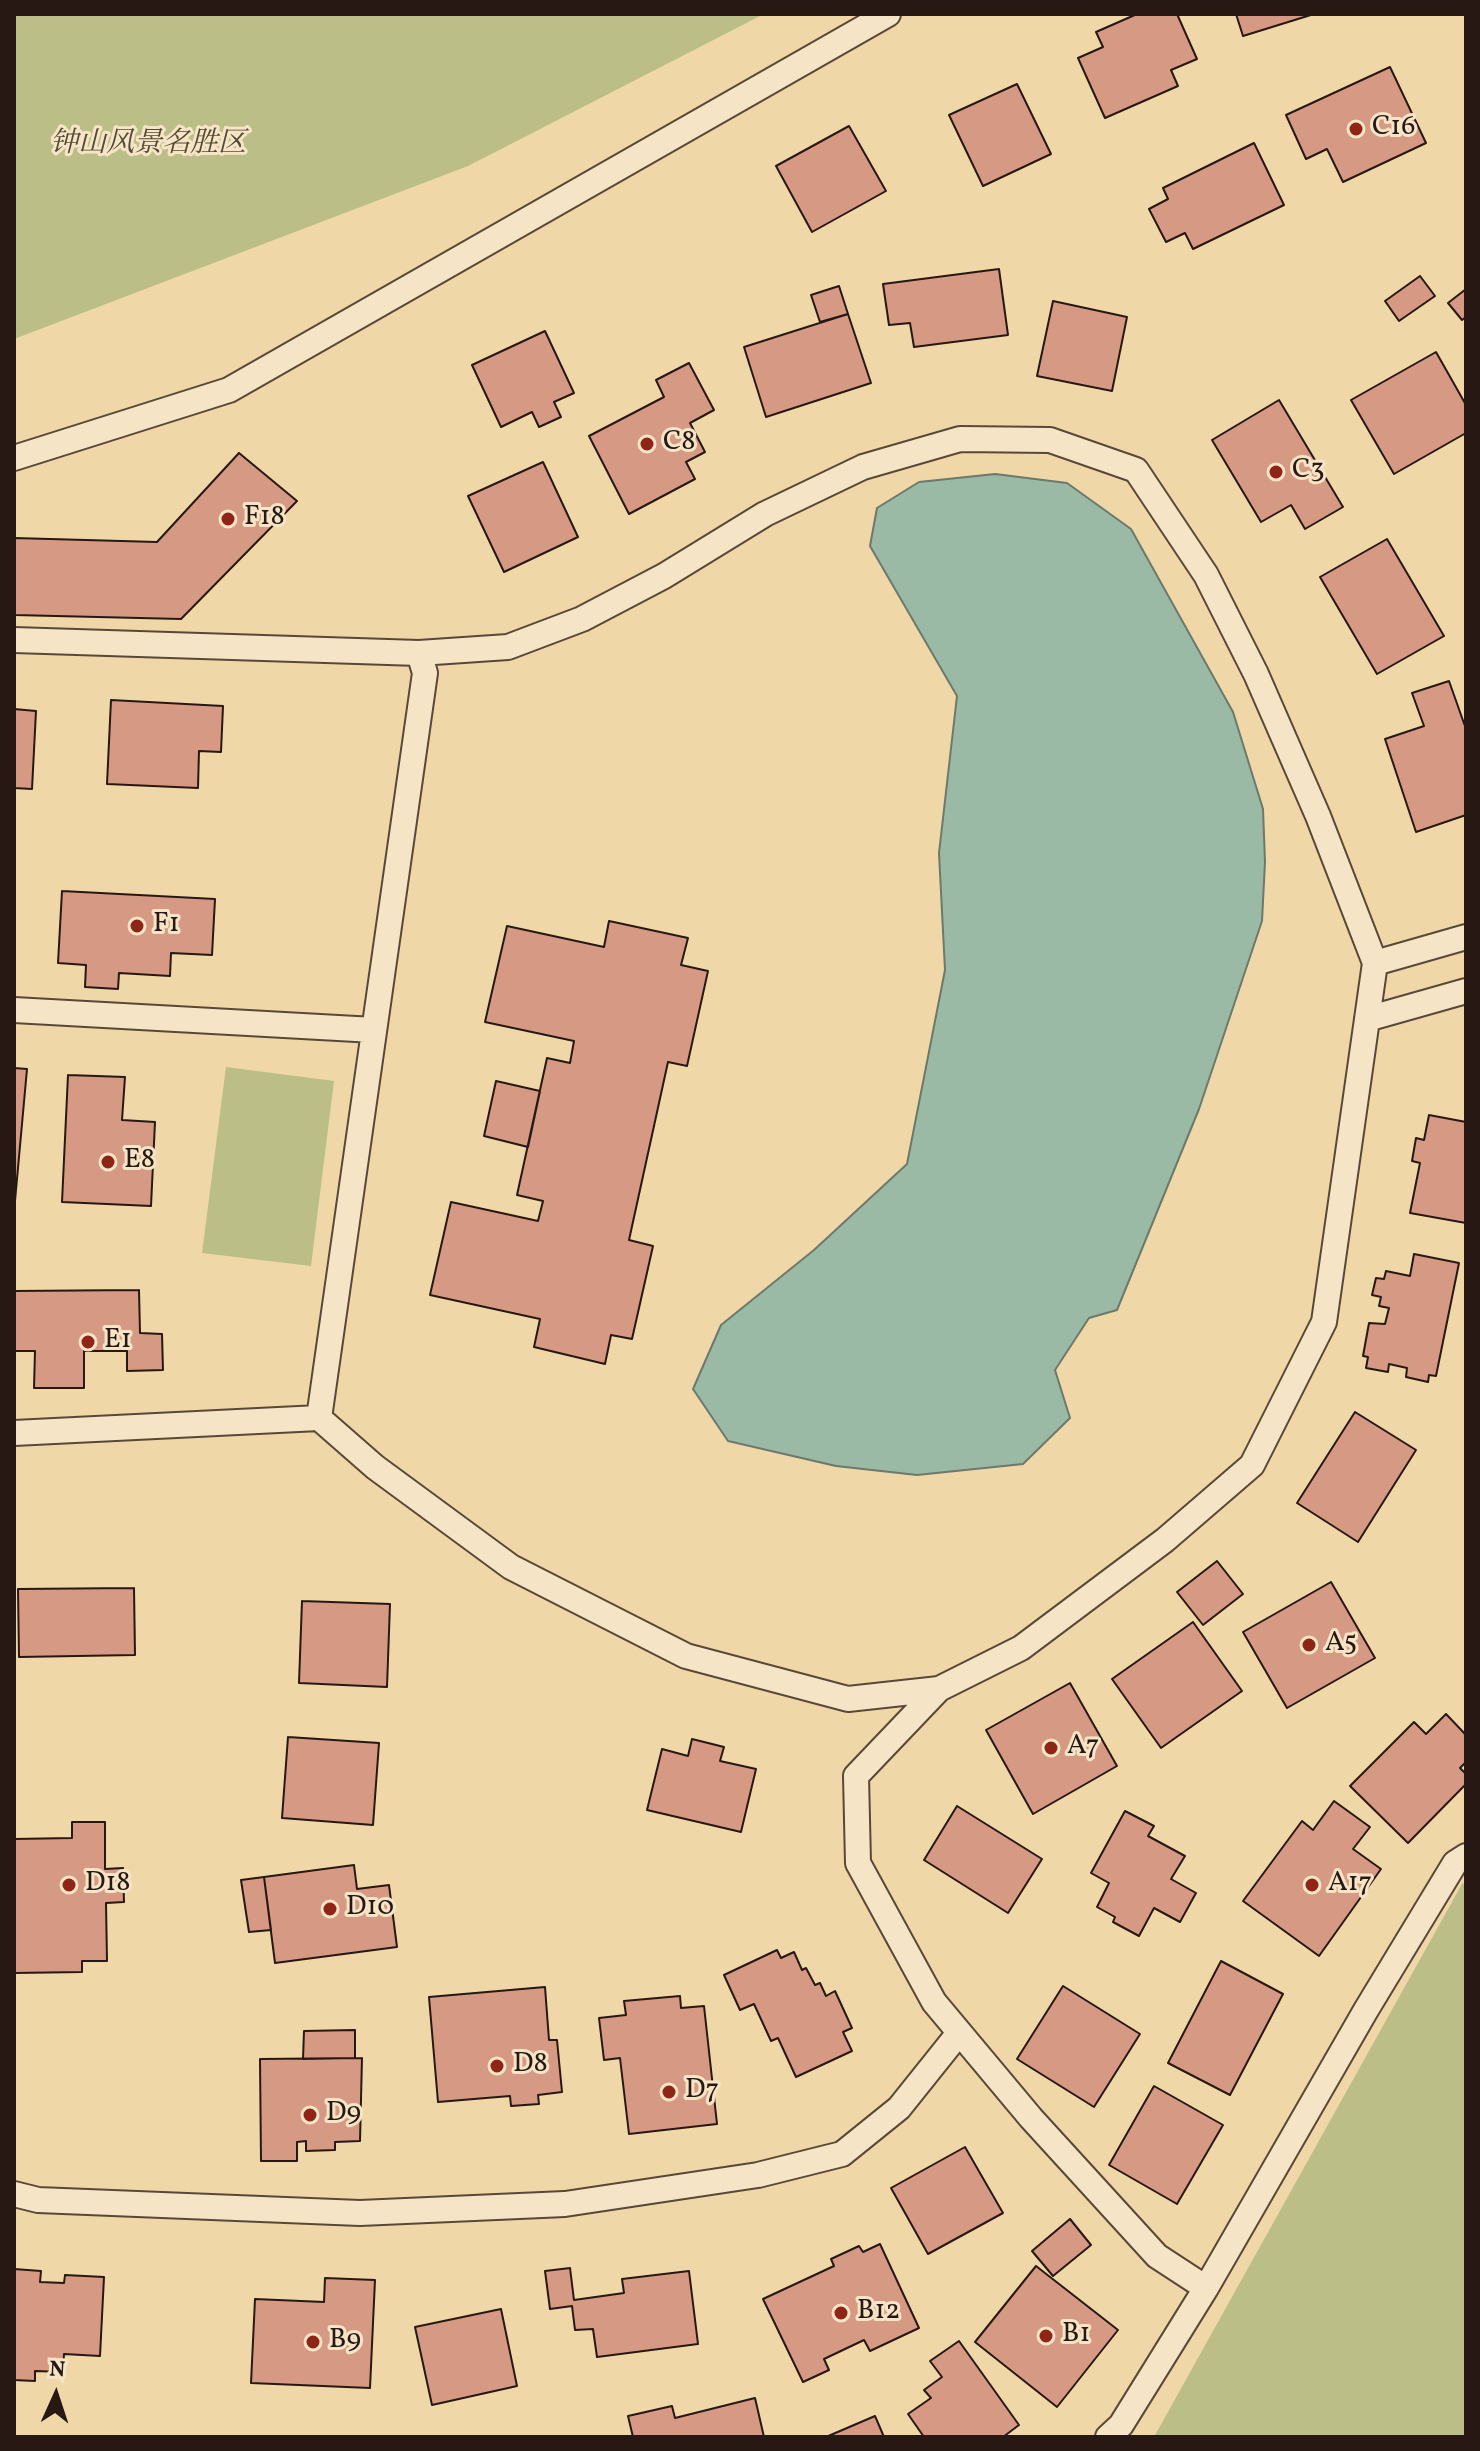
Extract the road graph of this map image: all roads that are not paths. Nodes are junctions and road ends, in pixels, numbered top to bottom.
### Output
1 (888, 14) edge
2 (14, 458) edge
3 (14, 640) edge
4 (419, 653) junction
5 (1466, 937) edge
6 (1375, 963) junction
7 (1466, 991) edge
8 (14, 1010) edge
9 (1367, 1019) junction
10 (374, 1030) junction
11 (319, 1418) junction
12 (14, 1433) edge
13 (939, 1689) junction
14 (1466, 1856) edge
15 (959, 2033) junction
16 (14, 2194) edge
17 (1206, 2288) junction
18 (1108, 2437) edge

1 - 2 lane
3 - 4 lane
4 - 6 lane
4 - 10 lane
5 - 6 lane
6 - 9 lane
7 - 9 lane
8 - 10 lane
9 - 13 lane
10 - 11 lane
11 - 12 lane
11 - 13 lane
13 - 15 lane
14 - 17 lane
15 - 16 lane
15 - 17 lane
17 - 18 lane

